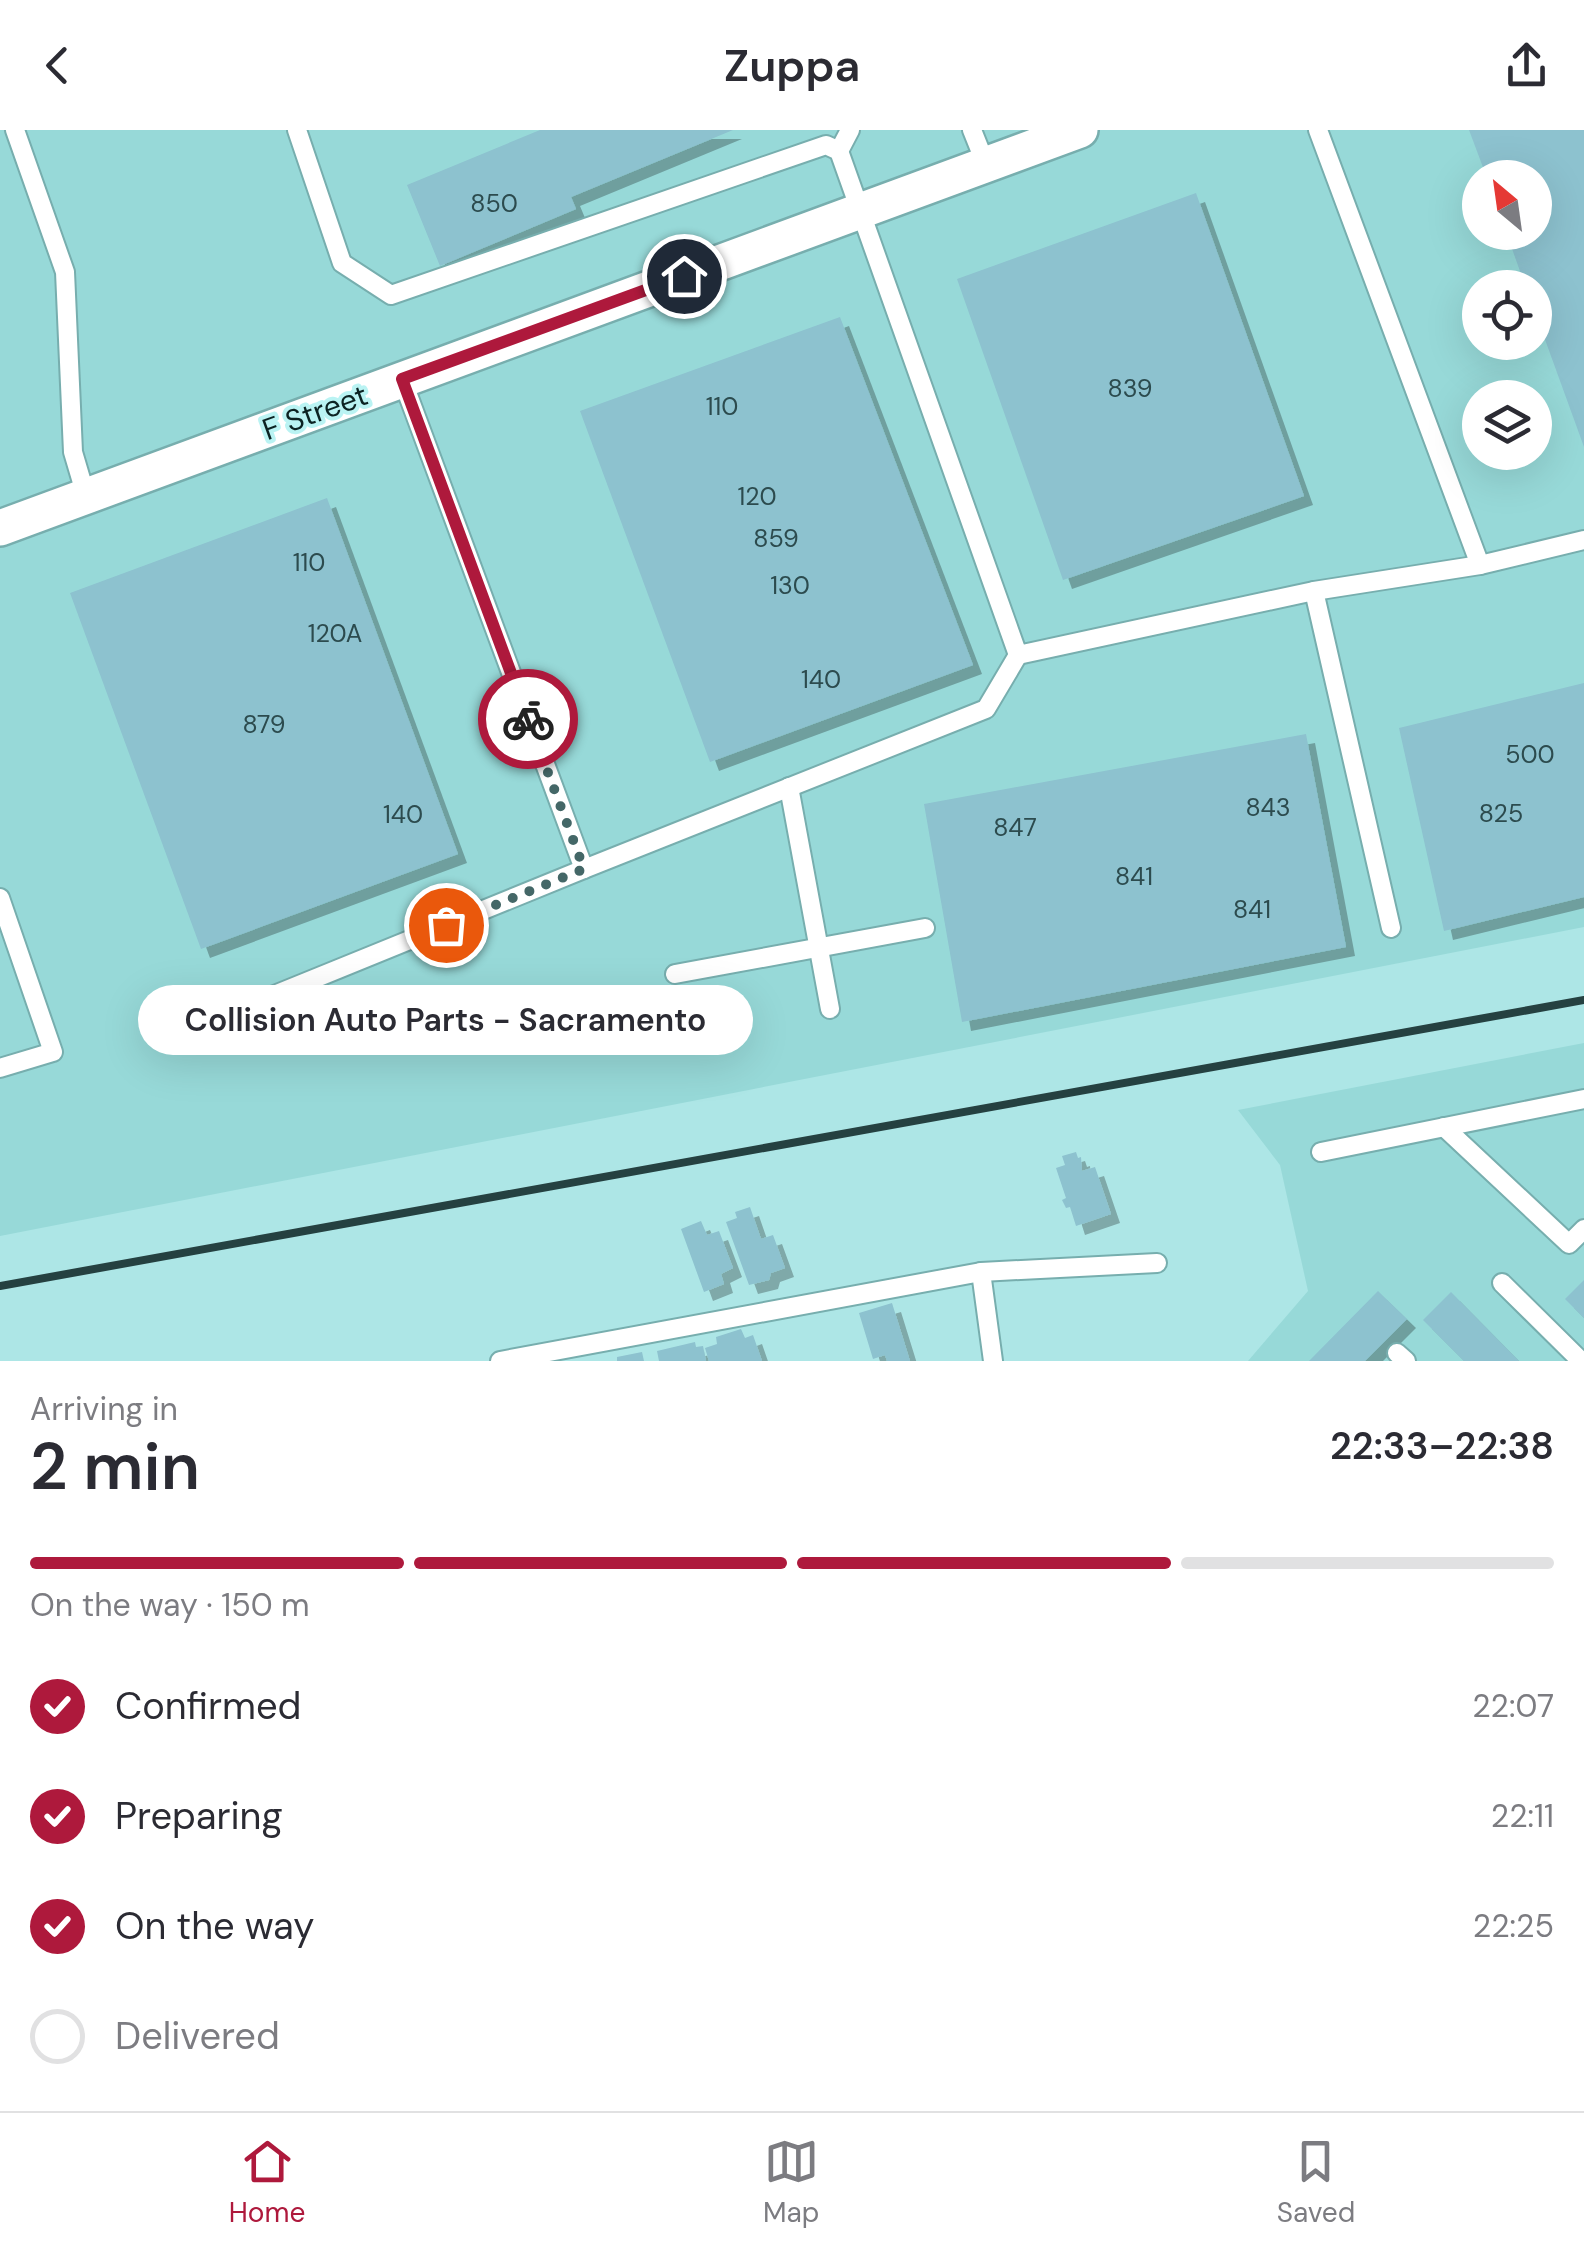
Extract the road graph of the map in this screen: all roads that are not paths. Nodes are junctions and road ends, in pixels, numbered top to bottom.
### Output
1 (15, 130) edge
2 (297, 130) edge
3 (850, 130) edge
4 (972, 130) edge
5 (1080, 130) edge
6 (1318, 130) edge
7 (838, 151) junction
8 (986, 164) junction
9 (861, 210) junction
10 (402, 379) junction
11 (86, 496) junction
12 (0, 528) edge
13 (1584, 540) edge
14 (1480, 566) junction
15 (1314, 591) junction
16 (1018, 655) junction
17 (789, 787) junction
18 (584, 869) junction
19 (0, 898) edge
20 (925, 928) dead end
21 (1391, 928) dead end
22 (818, 948) junction
23 (675, 974) dead end
24 (240, 1009) dead end
25 (830, 1009) dead end
26 (0, 1068) edge
27 (1584, 1099) edge
28 (1444, 1127) junction
29 (1321, 1152) dead end
30 (1584, 1230) edge
31 (1157, 1263) dead end
32 (981, 1272) junction
33 (1502, 1282) dead end
34 (531, 1358) edge
35 (500, 1361) edge
36 (993, 1361) edge
37 (1581, 1361) edge

1 - 11 lane
2 - 7 lane
3 - 7 lane
4 - 8 lane
5 - 8 street, F Street
6 - 14 lane
7 - 9 lane
8 - 9 street, F Street
9 - 10 street, F Street
9 - 16 lane
10 - 11 street, F Street
10 - 18 lane
11 - 12 street, F Street
13 - 14 lane
14 - 15 lane
15 - 16 lane
15 - 21 lane
16 - 17 lane
17 - 18 lane
17 - 22 lane
18 - 24 lane
19 - 26 lane
20 - 22 lane
22 - 23 lane
22 - 25 lane
27 - 28 lane
28 - 29 lane
28 - 30 lane
31 - 32 lane
32 - 34 lane
32 - 36 lane
33 - 37 lane
34 - 35 lane

